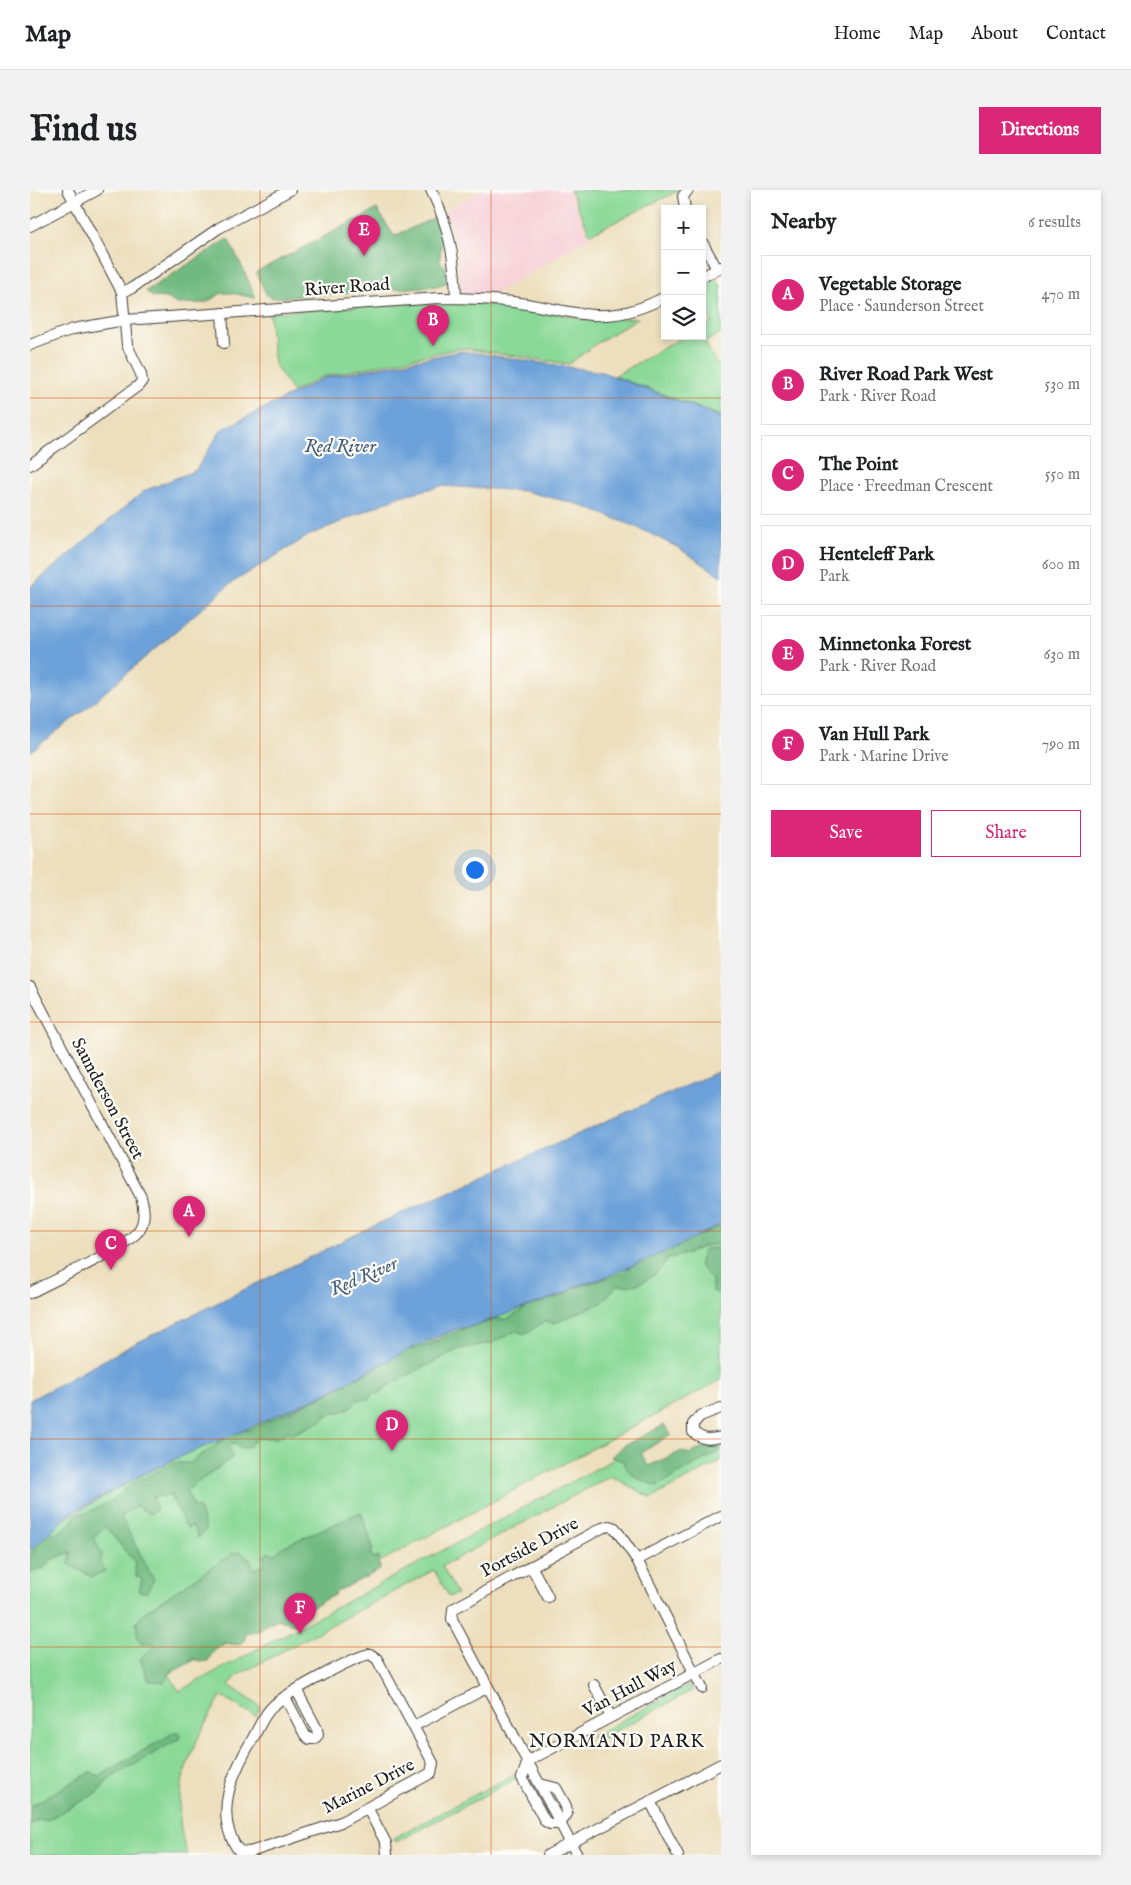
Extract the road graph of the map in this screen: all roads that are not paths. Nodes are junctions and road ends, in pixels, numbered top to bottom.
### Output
1 (68, 190) edge
2 (97, 190) edge
3 (290, 190) edge
4 (430, 190) edge
5 (688, 190) edge
6 (74, 202) junction
7 (684, 205) edge
8 (30, 226) edge
9 (706, 248) edge
10 (719, 268) edge
11 (706, 275) edge
12 (122, 292) junction
13 (456, 298) junction
14 (661, 299) edge
15 (222, 313) junction
16 (125, 320) junction
17 (224, 343) dead end
18 (30, 345) edge
19 (30, 466) edge
20 (30, 987) edge
21 (30, 1293) edge
22 (721, 1408) edge
23 (721, 1437) edge
24 (721, 1516) edge
25 (638, 1560) junction
26 (531, 1566) junction
27 (548, 1597) dead end
28 (721, 1659) edge
29 (694, 1673) junction
30 (594, 1685) dead end
31 (488, 1687) junction
32 (702, 1688) dead end
33 (297, 1691) junction
34 (285, 1697) junction
35 (611, 1717) junction
36 (414, 1726) junction
37 (528, 1761) junction
38 (721, 1764) edge
39 (650, 1801) junction
40 (368, 1809) junction
41 (560, 1824) junction
42 (570, 1843) junction
43 (387, 1855) edge
44 (548, 1855) edge
45 (577, 1855) edge
46 (678, 1855) edge

1 - 6 street
2 - 6 street
3 - 12 street
4 - 13 street
5 - 7 street
6 - 8 street
6 - 12 street
9 - 10 street
10 - 11 street
12 - 16 street
13 - 14 street, River Road
13 - 15 street, River Road
15 - 16 street, River Road
15 - 17 street
16 - 18 street, River Road
16 - 19 street
20 - 21 street, Saunderson Street
22 - 23 street
24 - 25 street
25 - 26 street, Portside Drive
25 - 29 street, Portside Drive
26 - 27 street
26 - 31 street, Portside Drive
28 - 29 street, Van Hull Way
29 - 32 street, Portside Drive
29 - 35 street, Van Hull Way
30 - 35 street
31 - 36 street
31 - 37 street, Portside Drive
33 - 34 street, Marine Drive
33 - 34 street
33 - 36 street, Marine Drive
34 - 40 street, Marine Drive
35 - 37 street, Van Hull Way
36 - 40 street, Marine Drive
37 - 41 street
37 - 41 street, Portside Drive
38 - 39 street
39 - 42 street
39 - 46 street
40 - 43 street
41 - 42 street
42 - 44 street
42 - 45 street

